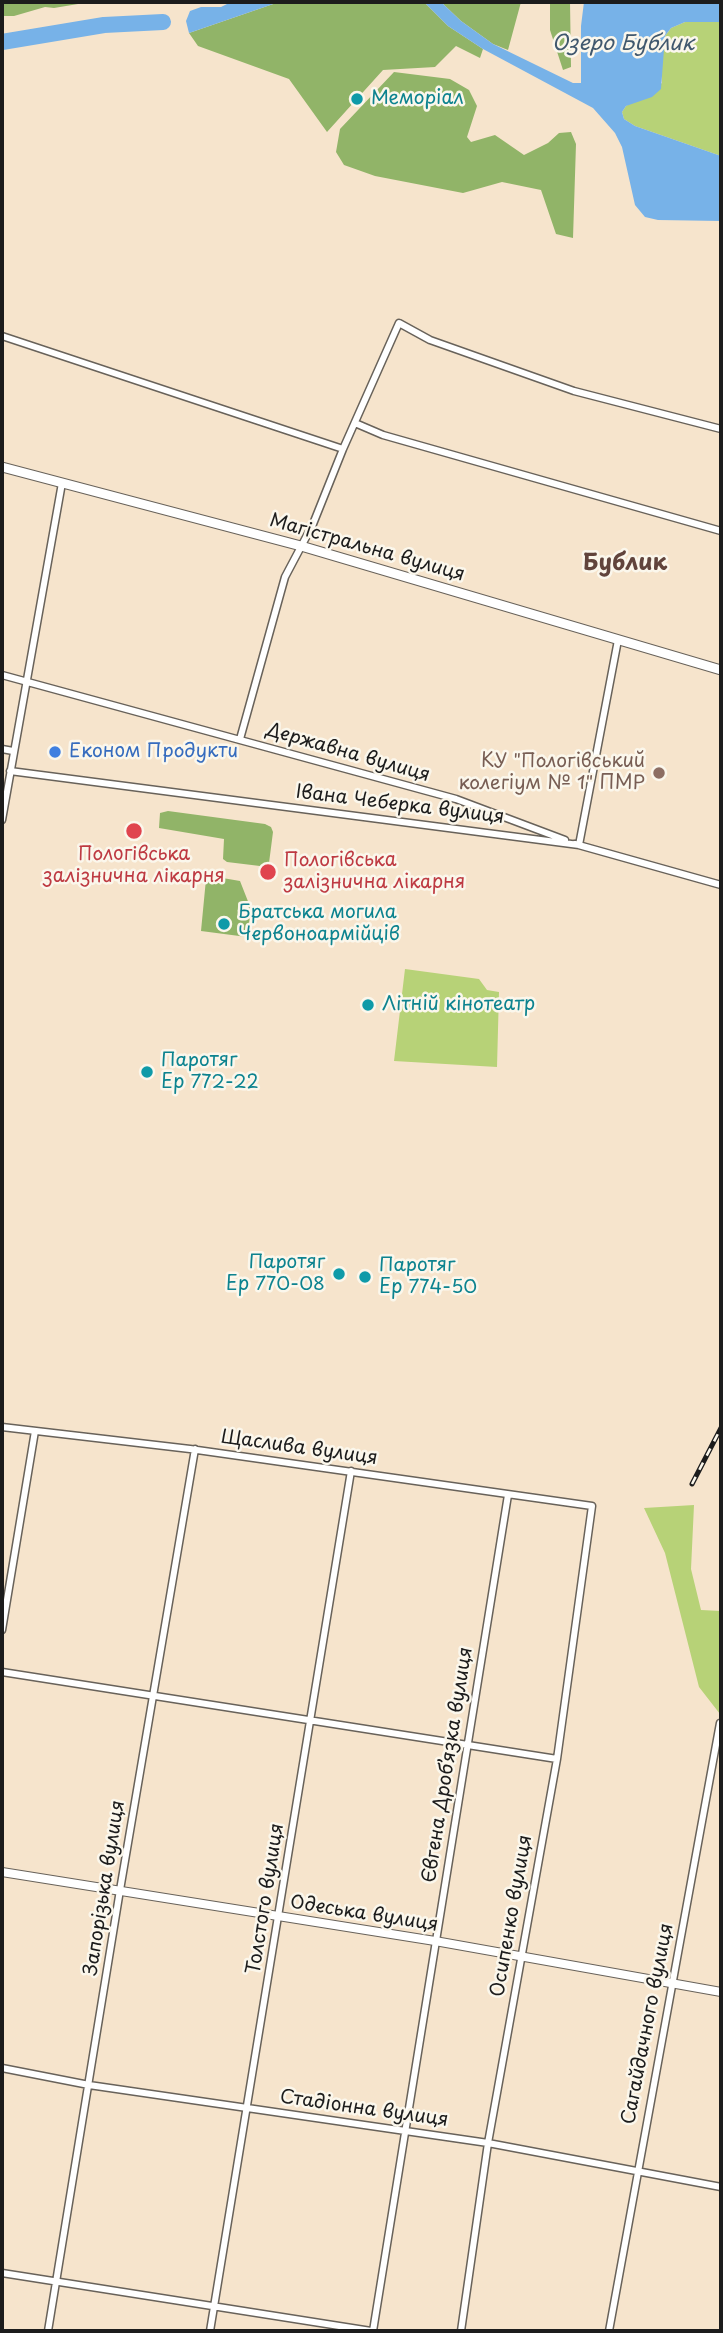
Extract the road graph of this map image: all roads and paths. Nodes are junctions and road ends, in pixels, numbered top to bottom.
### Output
1 (2, 336) edge
2 (355, 423) junction
3 (721, 429) edge
4 (343, 449) junction
5 (2, 467) edge
6 (62, 483) junction
7 (721, 531) edge
8 (301, 546) junction
9 (618, 640) junction
10 (721, 670) edge
11 (2, 675) edge
12 (26, 682) junction
13 (240, 739) junction
14 (2, 749) edge
15 (13, 751) junction
16 (10, 771) junction
17 (2, 820) edge
18 (579, 845) junction
19 (721, 885) edge
20 (2, 1427) edge
21 (35, 1430) junction
22 (195, 1450) junction
23 (351, 1471) junction
24 (508, 1495) junction
25 (592, 1506) joint
26 (2, 1630) edge
27 (2, 1672) edge
28 (152, 1696) junction
29 (310, 1722) junction
30 (720, 1723) edge
31 (468, 1745) junction
32 (557, 1759) junction
33 (2, 1872) edge
34 (120, 1890) junction
35 (279, 1916) junction
36 (435, 1941) junction
37 (520, 1956) junction
38 (672, 1984) junction
39 (721, 1992) edge
40 (2, 2068) edge
41 (89, 2085) junction
42 (248, 2108) junction
43 (406, 2130) junction
44 (488, 2143) junction
45 (637, 2171) junction
46 (721, 2187) edge
47 (2, 2273) edge
48 (56, 2282) junction
49 (214, 2305) junction
50 (48, 2331) edge
51 (210, 2331) edge
52 (372, 2331) edge
53 (461, 2331) edge
54 (608, 2331) edge

1 - 4 street
2 - 3 street
2 - 4 street
2 - 7 street
4 - 8 street
5 - 6 main road, Магістральна вулиця
6 - 8 main road, Магістральна вулиця
6 - 12 street
8 - 9 main road, Магістральна вулиця
8 - 13 street
9 - 10 main road, Магістральна вулиця
9 - 18 street
11 - 12 street, Державна вулиця
12 - 13 street, Державна вулиця
12 - 15 street
13 - 18 street, Державна вулиця
14 - 15 street
15 - 16 street
16 - 17 street
16 - 18 street, Івана Чеберка вулиця
18 - 19 street, Державна вулиця
20 - 21 street, Щаслива вулиця
21 - 22 street, Щаслива вулиця
21 - 26 street
22 - 23 street, Щаслива вулиця
22 - 28 street, Запорізька вулиця
23 - 24 street, Щаслива вулиця
23 - 29 street, Толстого вулиця
24 - 25 street, Щаслива вулиця
24 - 31 street, Євгена Дроб’язка вулиця
25 - 32 street, Осипенко вулиця
27 - 28 street
28 - 29 street
28 - 34 street, Запорізька вулиця
29 - 31 street
29 - 35 street, Толстого вулиця
30 - 38 street, Сагайдачного вулиця
31 - 32 street
31 - 36 street, Євгена Дроб’язка вулиця
32 - 37 street, Осипенко вулиця
33 - 34 street, Одеська вулиця
34 - 35 street, Одеська вулиця
34 - 41 street, Запорізька вулиця
35 - 36 street, Одеська вулиця
35 - 42 street, Толстого вулиця
36 - 37 street, Одеська вулиця
36 - 43 street, Євгена Дроб’язка вулиця
37 - 38 street, Одеська вулиця
37 - 44 street, Осипенко вулиця
38 - 39 street, Одеська вулиця
38 - 45 street, Сагайдачного вулиця
40 - 41 street, Стадіонна вулиця
41 - 42 street, Стадіонна вулиця
41 - 48 street, Запорізька вулиця
42 - 43 street, Стадіонна вулиця
42 - 49 street, Толстого вулиця
43 - 44 street, Стадіонна вулиця
43 - 52 street, Євгена Дроб’язка вулиця
44 - 45 street, Стадіонна вулиця
44 - 53 street, Осипенко вулиця
45 - 46 street, Стадіонна вулиця
45 - 54 street, Сагайдачного вулиця
47 - 48 street
48 - 49 street
48 - 50 street, Запорізька вулиця
49 - 51 street, Толстого вулиця
49 - 52 street

